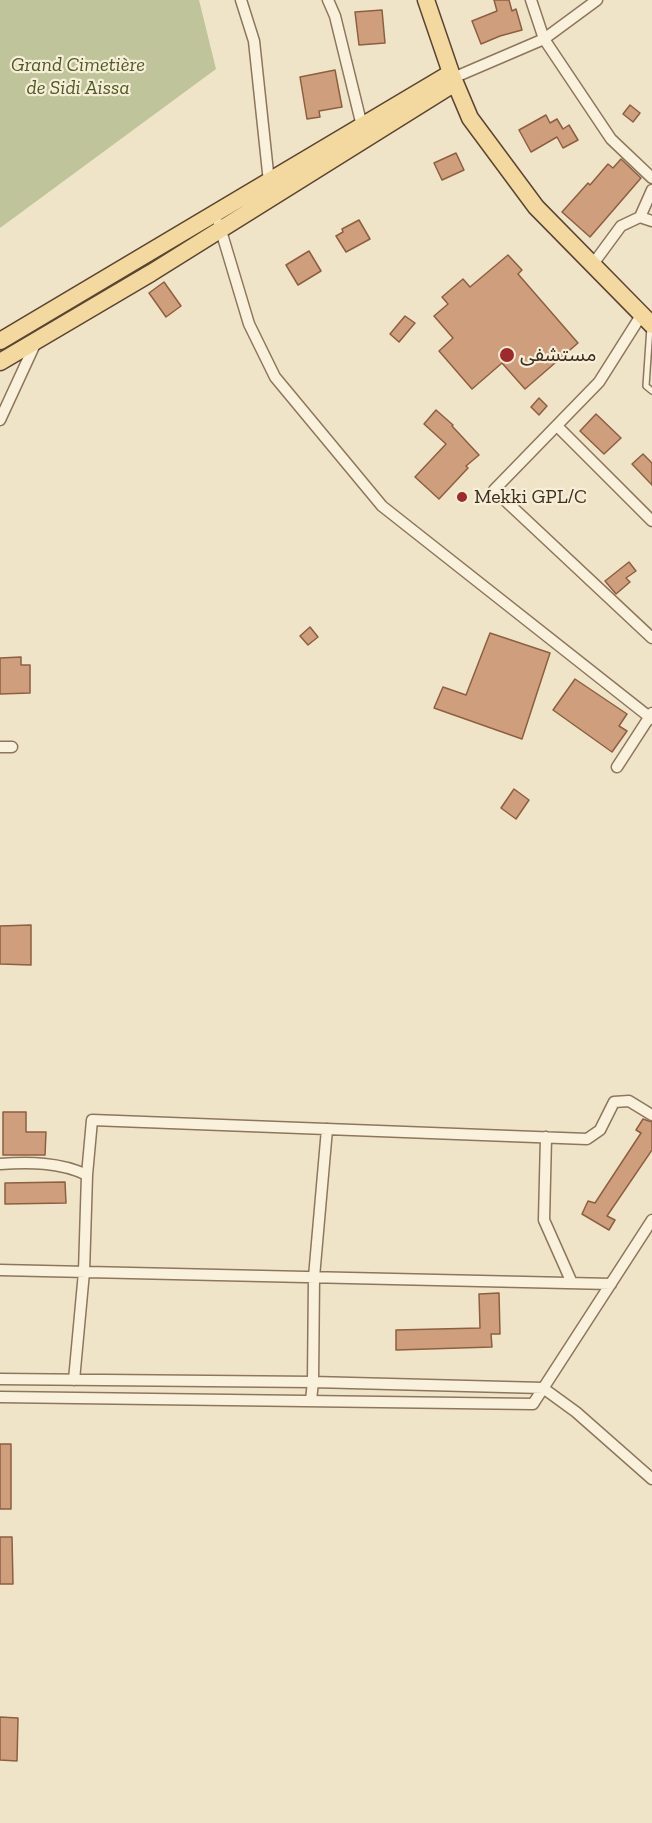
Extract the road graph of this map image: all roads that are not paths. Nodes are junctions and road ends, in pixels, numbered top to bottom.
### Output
1 (241, 0) edge
2 (328, 0) edge
3 (426, 0) edge
4 (531, 0) edge
5 (597, 0) edge
6 (544, 39) junction
7 (453, 78) junction
8 (362, 126) junction
9 (652, 178) edge
10 (269, 182) junction
11 (652, 190) edge
12 (640, 217) junction
13 (652, 221) edge
14 (217, 222) junction
15 (593, 264) junction
16 (648, 320) edge
17 (0, 341) edge
18 (36, 342) junction
19 (0, 362) edge
20 (652, 391) edge
21 (0, 420) edge
22 (556, 426) junction
23 (652, 521) edge
24 (652, 638) edge
25 (651, 716) edge
26 (0, 747) edge
27 (12, 747) dead end
28 (617, 766) dead end
29 (652, 1115) edge
30 (327, 1129) junction
31 (546, 1137) junction
32 (0, 1164) edge
33 (87, 1175) junction
34 (652, 1220) edge
35 (648, 1237) edge
36 (0, 1270) edge
37 (84, 1272) junction
38 (314, 1277) junction
39 (572, 1283) junction
40 (611, 1284) junction
41 (0, 1379) edge
42 (74, 1380) junction
43 (313, 1382) junction
44 (543, 1388) junction
45 (0, 1397) edge
46 (311, 1400) junction
47 (652, 1479) edge

1 - 10 street
2 - 8 street
3 - 7 main road
4 - 6 street
5 - 6 street
6 - 7 street
6 - 9 street
7 - 8 main road
7 - 14 main road
7 - 15 main road
8 - 10 main road
10 - 14 main road
11 - 12 street
12 - 13 street
12 - 15 street
14 - 17 main road
14 - 18 main road
14 - 25 street
15 - 16 main road
16 - 20 lane
16 - 22 street
18 - 19 main road
18 - 21 street
22 - 23 street
22 - 24 street
25 - 28 street
26 - 27 street
29 - 31 street
30 - 31 street
30 - 33 street
30 - 38 street
31 - 39 street
32 - 33 street
33 - 37 street
34 - 35 street
35 - 40 street
36 - 37 street
37 - 38 street
37 - 42 street
38 - 39 street
38 - 43 street
39 - 40 street
40 - 44 street
41 - 42 street
42 - 43 street
43 - 44 street
43 - 46 street
44 - 46 street
44 - 47 street
45 - 46 street

